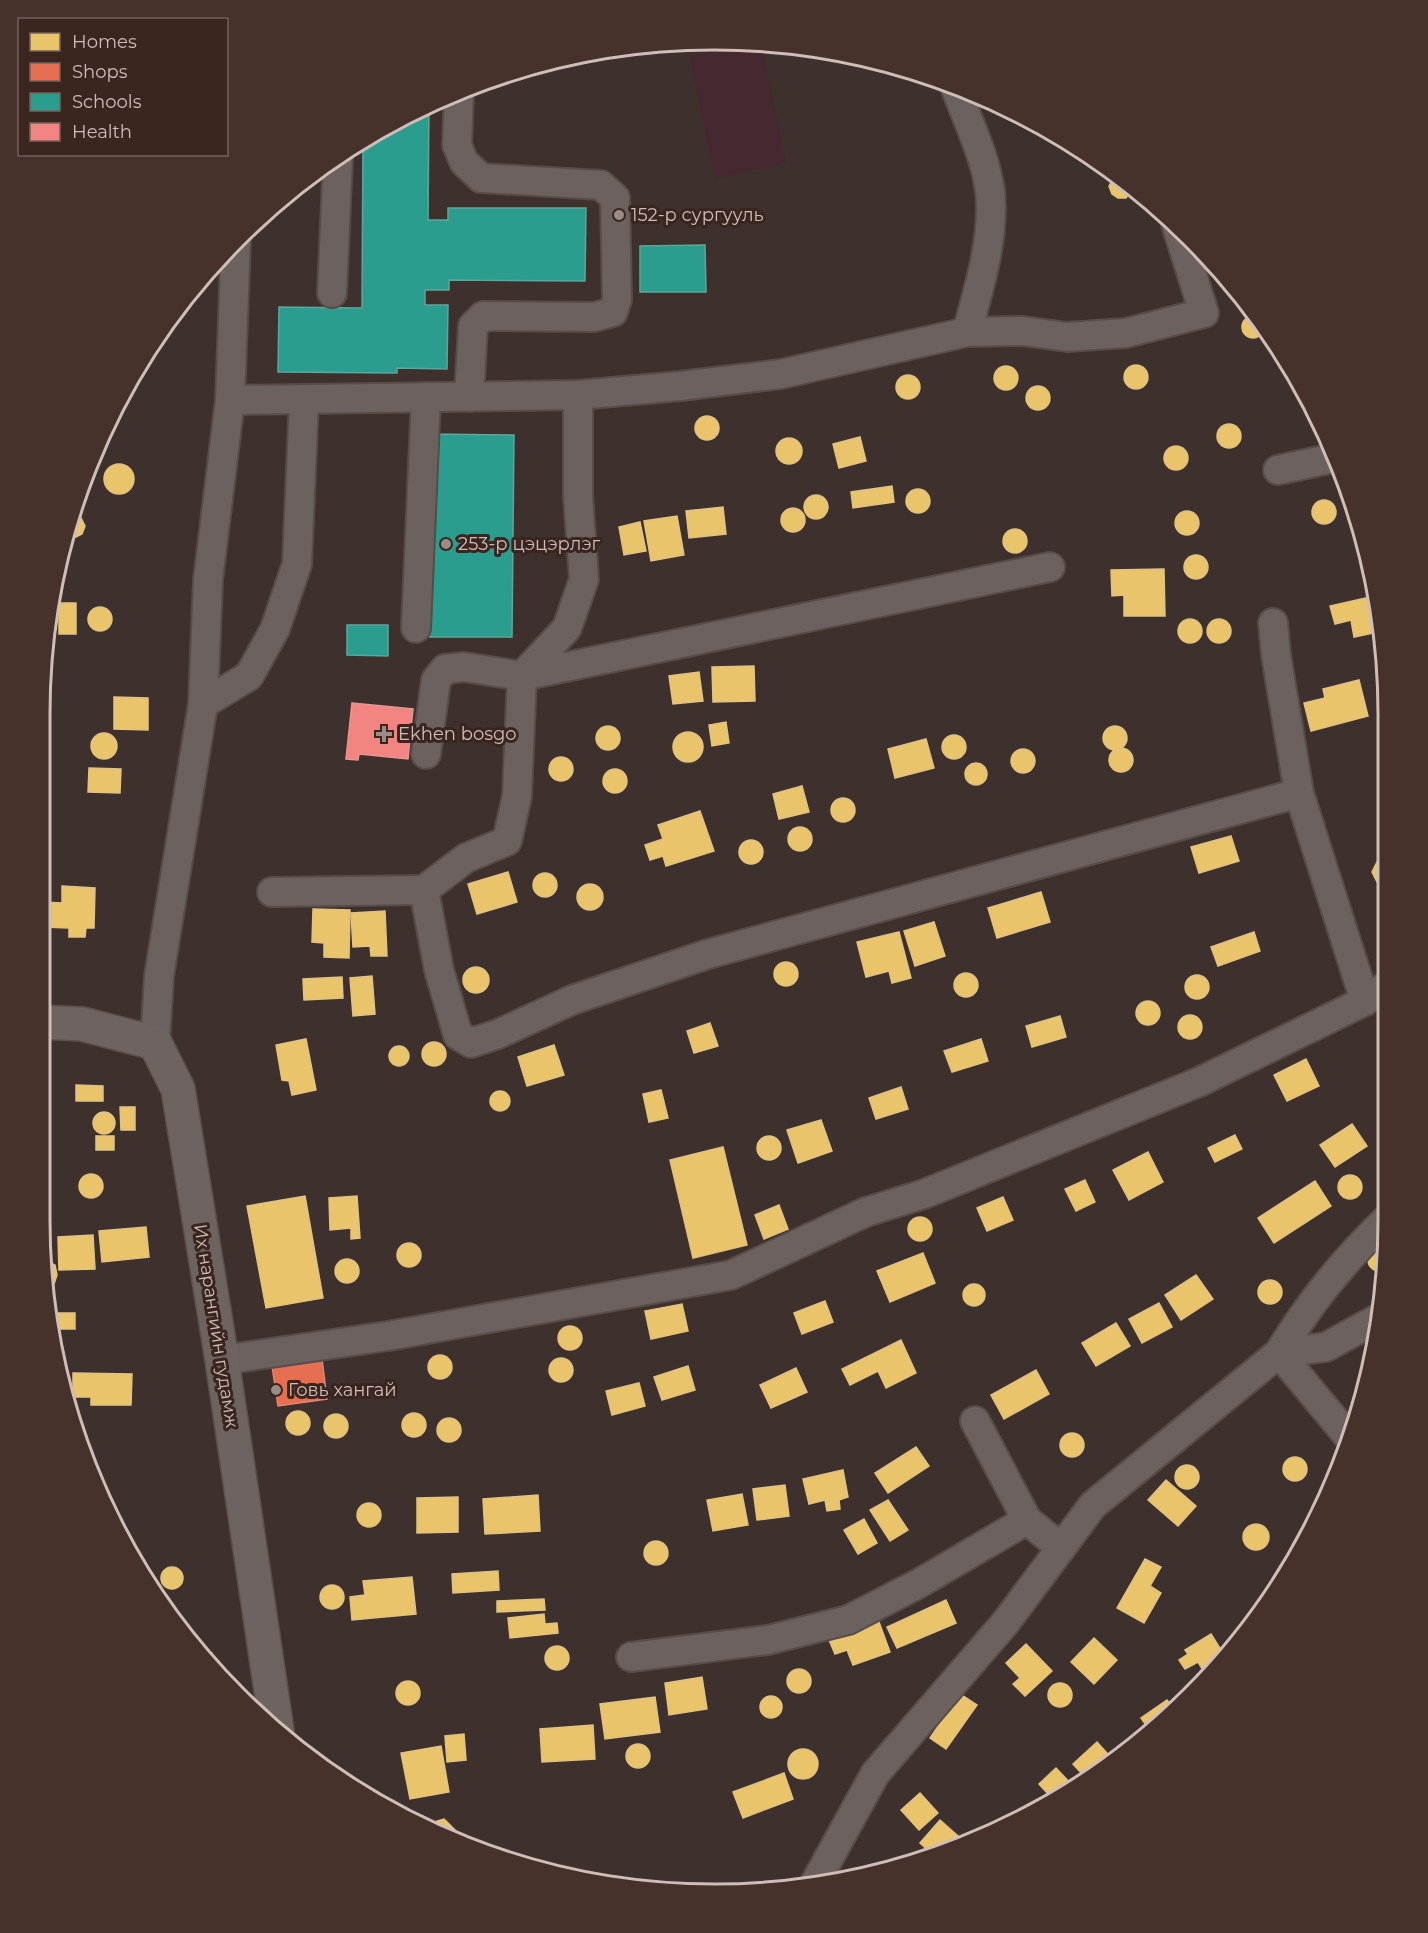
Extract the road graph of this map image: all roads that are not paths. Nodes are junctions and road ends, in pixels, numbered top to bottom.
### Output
1 (959, 97) edge
2 (459, 101) edge
3 (338, 166) edge
4 (1182, 242) edge
5 (229, 260) edge
6 (332, 293) dead end
7 (967, 333) junction
8 (578, 395) junction
9 (469, 397) junction
10 (426, 398) junction
11 (304, 399) junction
12 (230, 400) junction
13 (1328, 459) edge
14 (1278, 470) dead end
15 (1050, 567) dead end
16 (1273, 623) dead end
17 (416, 628) dead end
18 (522, 676) junction
19 (203, 704) junction
20 (426, 754) dead end
21 (1299, 793) junction
22 (424, 890) junction
23 (272, 892) dead end
24 (1376, 993) edge
25 (50, 1023) edge
26 (155, 1043) junction
27 (1378, 1228) edge
28 (1370, 1322) edge
29 (1279, 1353) junction
30 (222, 1360) junction
31 (975, 1421) dead end
32 (1343, 1431) edge
33 (1027, 1520) junction
34 (1061, 1548) junction
35 (631, 1657) dead end
36 (274, 1717) edge
37 (820, 1875) edge

1 - 7 street
2 - 9 street
3 - 6 street
4 - 7 street
5 - 12 street
7 - 8 street
8 - 9 street
8 - 18 street
9 - 10 street
10 - 11 street
10 - 17 street
11 - 12 street
11 - 19 street
12 - 19 street
13 - 14 street
15 - 18 street
16 - 21 street
18 - 20 street
18 - 22 street
19 - 26 street
21 - 22 street
21 - 24 street
22 - 23 street
24 - 30 street
25 - 26 main road
26 - 30 main road, Их нарангийн гудамж
27 - 29 street
28 - 29 street
29 - 32 street
29 - 34 street
30 - 36 main road, Их нарангийн гудамж
31 - 33 street
33 - 34 street
33 - 35 street
34 - 37 street

